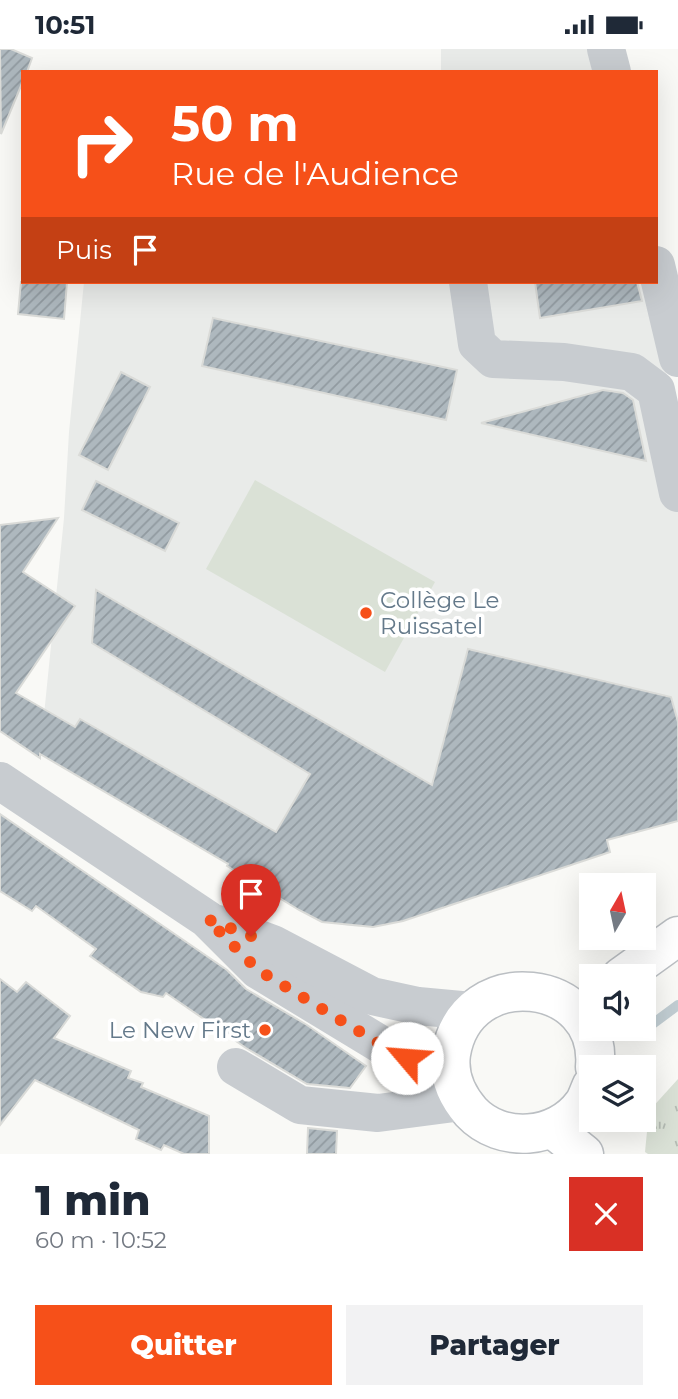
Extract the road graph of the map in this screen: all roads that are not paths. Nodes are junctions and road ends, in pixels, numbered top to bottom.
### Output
1 (606, 49) edge
2 (611, 70) edge
3 (658, 274) edge
4 (468, 284) edge
5 (678, 359) edge
6 (678, 493) edge
7 (0, 781) edge
8 (207, 919) junction
9 (678, 936) edge
10 (639, 964) edge
11 (574, 993) edge
12 (472, 1011) junction
13 (592, 1042) edge
14 (236, 1067) dead end
15 (457, 1090) junction
16 (579, 1113) edge
17 (602, 1132) edge
18 (538, 1139) edge
19 (584, 1154) edge
20 (612, 1154) edge

1 - 2 street
3 - 5 street
4 - 6 street
7 - 8 street
8 - 12 street
8 - 15 street
9 - 10 main road
11 - 12 main road
11 - 13 main road
12 - 15 main road
14 - 15 street
15 - 18 main road
16 - 18 main road
17 - 20 main road
18 - 19 main road

